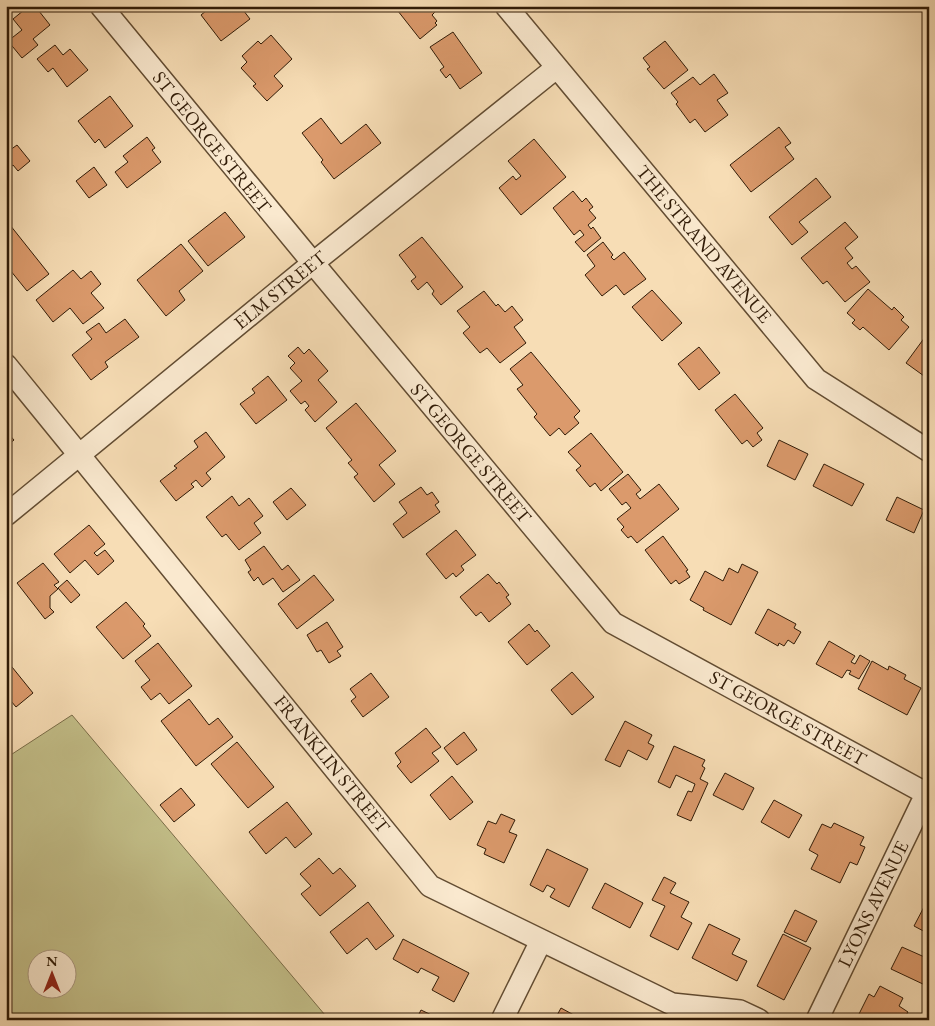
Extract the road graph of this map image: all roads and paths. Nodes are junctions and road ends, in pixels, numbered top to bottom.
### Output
1 (101, 6) edge
2 (506, 6) edge
3 (556, 68) junction
4 (312, 263) junction
5 (6, 365) edge
6 (929, 451) edge
7 (79, 454) junction
8 (6, 515) edge
9 (928, 792) edge
10 (541, 941) junction
11 (502, 1020) edge
12 (759, 1020) edge
13 (817, 1020) edge

1 - 4 street, ST GEORGE STREET
2 - 3 street, THE STRAND AVENUE
3 - 4 street, ELM STREET
3 - 6 street, THE STRAND AVENUE
4 - 7 street, ELM STREET
4 - 9 street, ST GEORGE STREET
5 - 7 street, FRANKLIN STREET
7 - 8 street, ELM STREET
7 - 10 street, FRANKLIN STREET
9 - 13 street, LYONS AVENUE
10 - 11 street
10 - 12 street, FRANKLIN STREET

